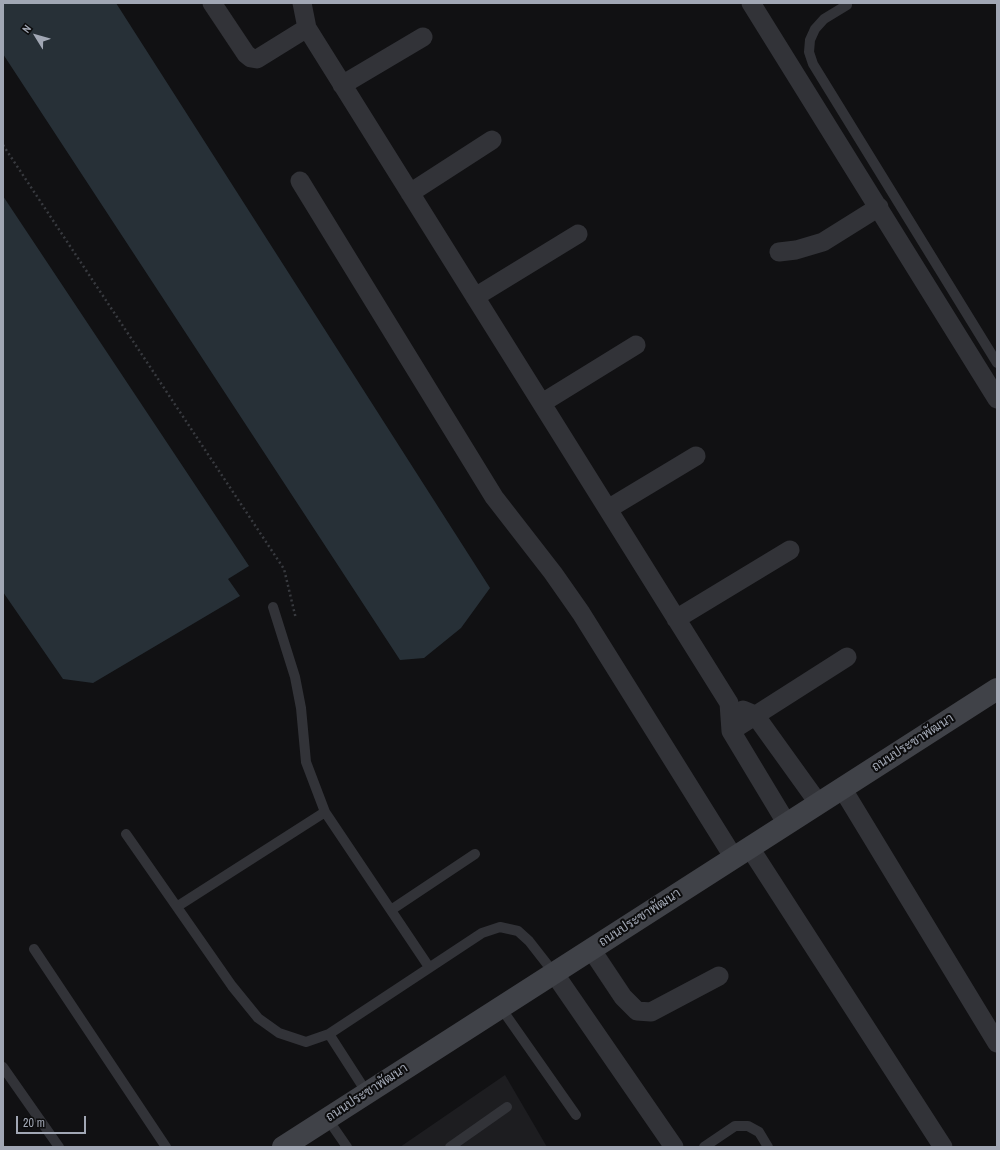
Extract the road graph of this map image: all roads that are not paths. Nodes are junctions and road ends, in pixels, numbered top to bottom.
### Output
1 (212, 3) edge
2 (302, 3) edge
3 (751, 3) edge
4 (847, 5) dead end
5 (307, 28) junction
6 (423, 38) dead end
7 (342, 85) junction
8 (492, 140) dead end
9 (300, 181) dead end
10 (410, 193) junction
11 (879, 207) junction
12 (578, 234) dead end
13 (779, 252) dead end
14 (475, 297) junction
15 (636, 345) dead end
16 (997, 363) edge
17 (997, 399) edge
18 (542, 403) junction
19 (696, 456) dead end
20 (608, 509) junction
21 (790, 550) dead end
22 (273, 607) dead end
23 (676, 619) junction
24 (847, 657) dead end
25 (997, 689) edge
26 (729, 703) junction
27 (755, 715) junction
28 (731, 731) junction
29 (842, 788) junction
30 (818, 804) junction
31 (325, 812) junction
32 (787, 824) junction
33 (126, 834) dead end
34 (742, 853) junction
35 (475, 854) dead end
36 (178, 906) junction
37 (391, 910) junction
38 (34, 949) dead end
39 (591, 949) junction
40 (429, 967) junction
41 (554, 973) junction
42 (719, 976) dead end
43 (501, 1008) junction
44 (329, 1034) junction
45 (997, 1043) edge
46 (3, 1067) edge
47 (367, 1093) junction
48 (507, 1107) dead end
49 (576, 1115) dead end
50 (327, 1118) junction
51 (59, 1147) edge
52 (166, 1147) edge
53 (282, 1147) edge
54 (347, 1147) edge
55 (450, 1147) edge
56 (674, 1147) edge
57 (704, 1147) edge
58 (768, 1147) edge
59 (943, 1147) edge

1 - 5 street
2 - 5 street
3 - 11 street
4 - 16 lane
5 - 7 street
6 - 7 street
7 - 10 street
8 - 10 street
9 - 34 street
10 - 14 street
11 - 13 street
11 - 17 street
12 - 14 street
14 - 18 street
15 - 18 street
18 - 20 street
19 - 20 street
20 - 23 street
21 - 23 street
22 - 31 lane
23 - 26 street
24 - 27 street
25 - 29 street, ถนนประชาพัฒนา
26 - 27 street
26 - 28 street
27 - 28 street
27 - 30 street
28 - 32 street
29 - 30 street, ถนนประชาพัฒนา
29 - 45 street
30 - 32 street, ถนนประชาพัฒนา
31 - 36 lane
31 - 37 lane
32 - 34 street, ถนนประชาพัฒนา
33 - 36 lane
34 - 39 street, ถนนประชาพัฒนา
34 - 59 street
35 - 37 lane
36 - 44 lane
37 - 40 lane
38 - 52 lane
39 - 41 street, ถนนประชาพัฒนา
39 - 42 street
40 - 41 lane
40 - 44 lane
41 - 43 street, ถนนประชาพัฒนา
41 - 56 street
43 - 47 street, ถนนประชาพัฒนา
43 - 49 lane
44 - 47 lane
46 - 51 lane
47 - 50 street, ถนนประชาพัฒนา
48 - 55 lane
50 - 53 street, ถนนประชาพัฒนา
50 - 54 lane
57 - 58 lane

